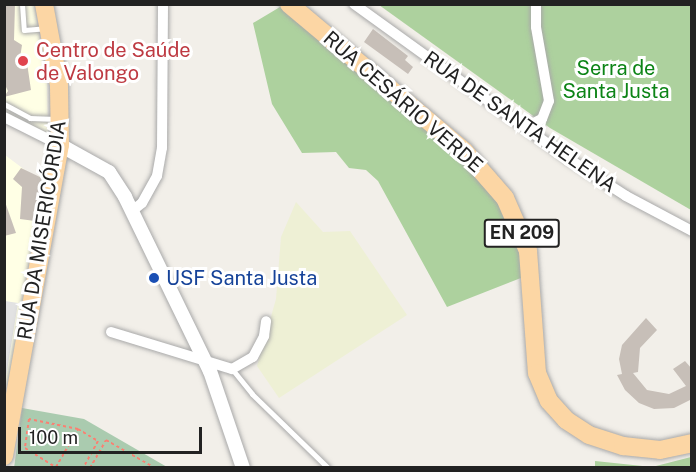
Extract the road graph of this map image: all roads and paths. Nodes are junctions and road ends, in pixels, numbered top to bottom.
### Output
1 (22, 4) edge
2 (45, 4) edge
3 (163, 4) edge
4 (289, 4) edge
5 (354, 4) edge
6 (536, 4) edge
7 (46, 28) junction
8 (4, 104) edge
9 (4, 117) edge
10 (61, 119) junction
11 (526, 127) junction
12 (60, 145) junction
13 (132, 211) junction
14 (692, 231) edge
15 (266, 321) dead end
16 (111, 332) dead end
17 (206, 362) junction
18 (232, 369) junction
19 (8, 410) edge
20 (78, 429) junction
21 (692, 444) edge
22 (6, 445) edge
23 (148, 464) junction
24 (57, 467) edge
25 (83, 468) edge
26 (90, 468) edge
27 (146, 468) edge
28 (155, 468) edge
29 (243, 468) edge
30 (328, 468) edge

1 - 7 lane
2 - 7 main road, RUA DA MISERICÓRDIA
3 - 13 street
4 - 21 main road, RUA CESÁRIO VERDE / EN 209
5 - 11 street, RUA DE SANTA HELENA
6 - 11 street
7 - 10 main road, RUA DA MISERICÓRDIA
8 - 10 lane
9 - 12 street
10 - 12 main road, RUA DA MISERICÓRDIA
11 - 14 street, RUA DE SANTA HELENA
12 - 13 street
12 - 19 main road, RUA DA MISERICÓRDIA
13 - 17 street
15 - 18 street
16 - 17 street
17 - 18 street
17 - 29 street
18 - 30 lane
19 - 22 main road, RUA DA MISERICÓRDIA
20 - 24 path
20 - 24 path
20 - 25 path
23 - 26 path
23 - 27 path
23 - 28 path

